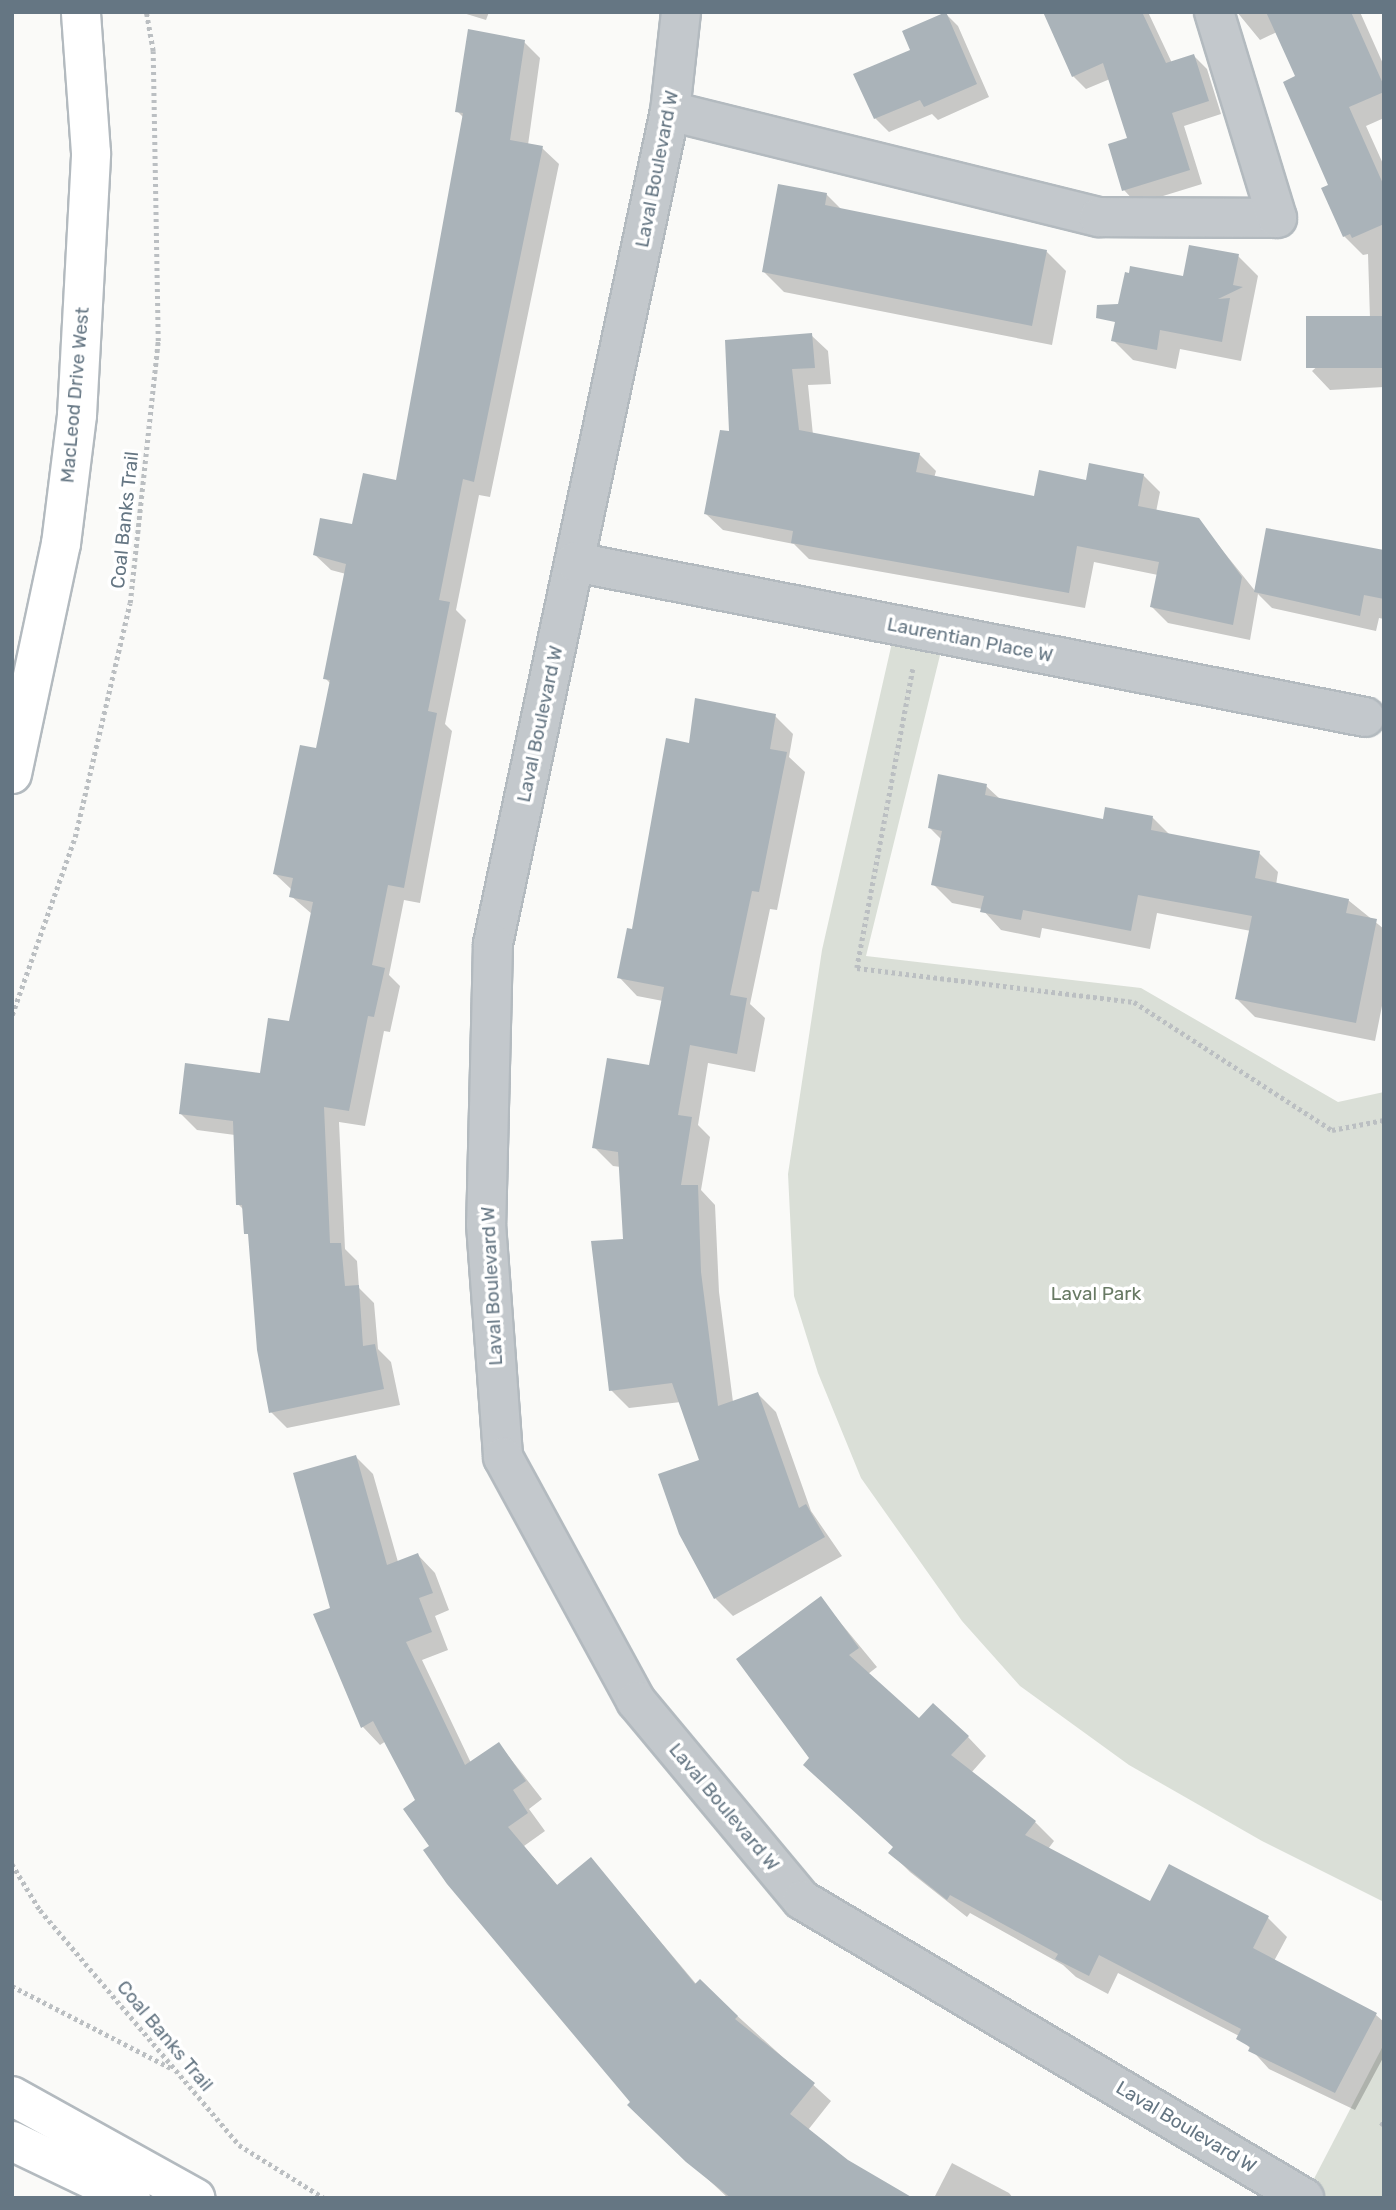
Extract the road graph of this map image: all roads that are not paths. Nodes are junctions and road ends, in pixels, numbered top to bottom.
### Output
1 (81, 12) edge
2 (681, 12) edge
3 (1214, 12) edge
4 (670, 111) junction
5 (575, 562) junction
6 (1364, 717) dead end
7 (12, 774) edge
8 (12, 2096) edge
9 (12, 2141) edge
10 (131, 2198) edge
11 (195, 2198) edge
12 (1304, 2198) edge

1 - 7 main road, MacLeod Drive West
2 - 4 street, Laval Boulevard W
3 - 4 street
4 - 5 street, Laval Boulevard W
5 - 6 street, Laurentian Place W
5 - 12 street, Laval Boulevard W
8 - 11 main road
9 - 10 main road

